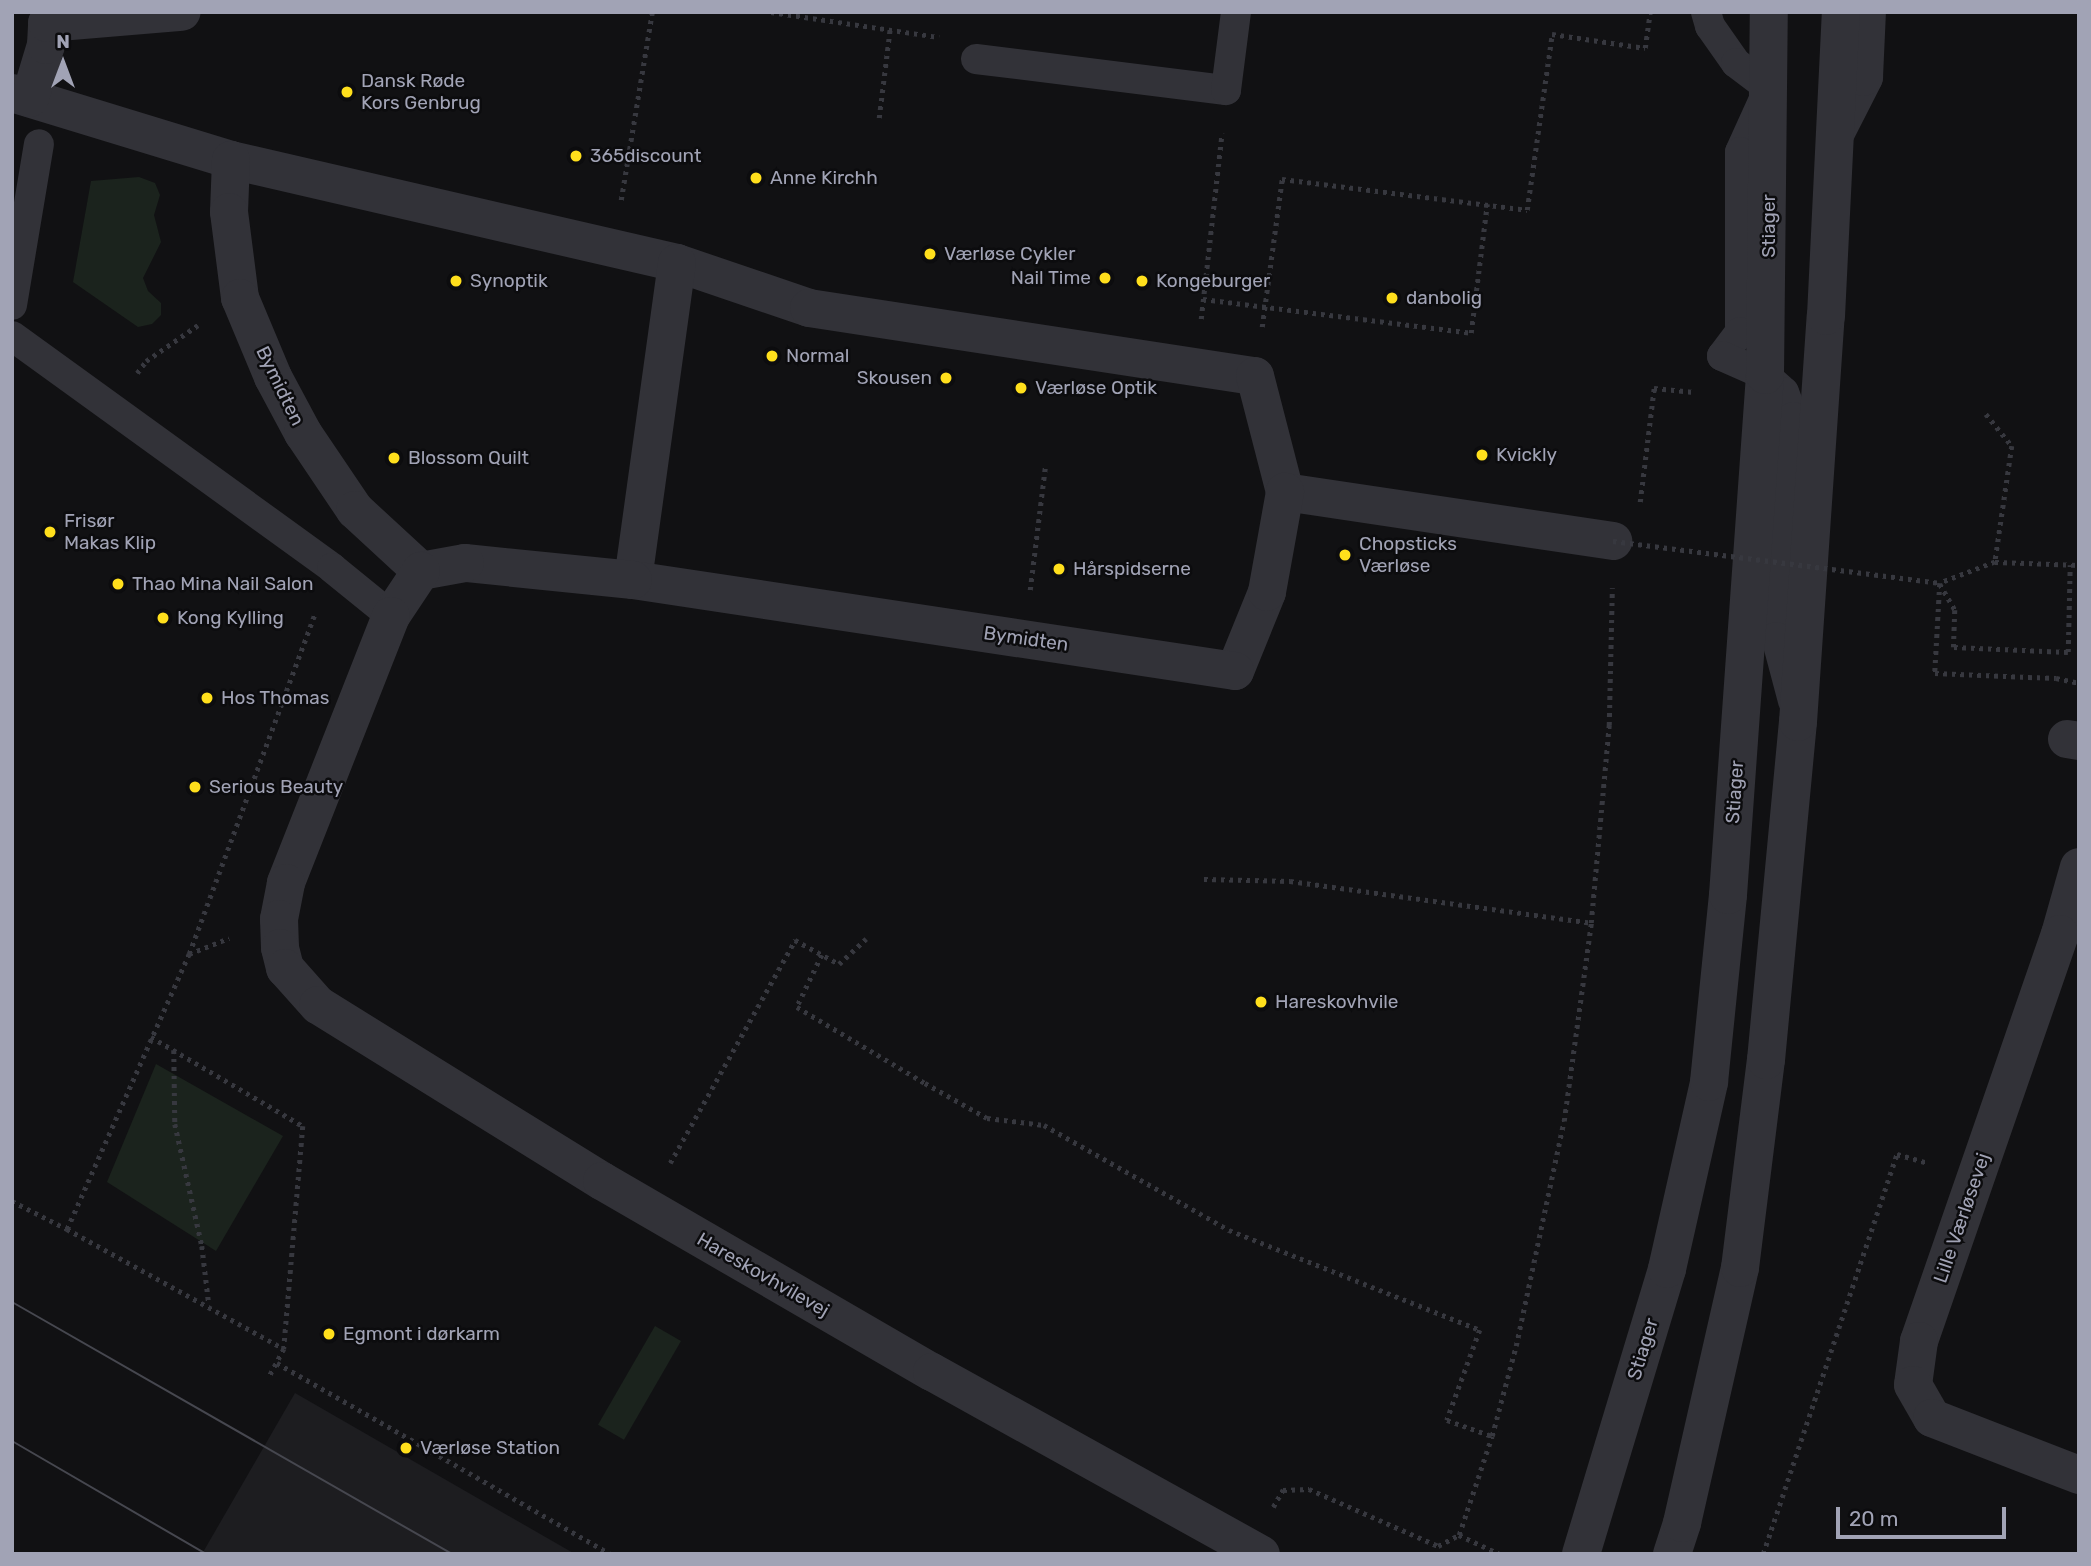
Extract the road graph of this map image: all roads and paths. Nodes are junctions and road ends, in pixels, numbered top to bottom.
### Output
1 (182, 12) edge
2 (652, 12) edge
3 (771, 12) edge
4 (1236, 12) edge
5 (1650, 12) edge
6 (1706, 12) edge
7 (1769, 12) edge
8 (1841, 12) edge
9 (1867, 12) edge
10 (890, 28) junction
11 (976, 59) joint
12 (1769, 88) junction
13 (1226, 90) junction
14 (21, 95) edge
15 (879, 118) dead end
16 (1836, 132) junction
17 (39, 144) dead end
18 (231, 160) junction
19 (1487, 204) junction
20 (613, 249) junction
21 (677, 263) junction
22 (240, 298) junction
23 (1203, 299) junction
24 (12, 306) edge
25 (1265, 306) junction
26 (12, 336) edge
27 (1195, 367) junction
28 (1765, 375) junction
29 (1255, 376) junction
30 (1680, 390) dead end
31 (112, 408) junction
32 (1986, 414) dead end
33 (1045, 468) dead end
34 (1285, 492) junction
35 (1641, 492) dead end
36 (1720, 544) dead end
37 (1613, 548) joint
38 (1719, 558) dead end
39 (1995, 562) junction
40 (2070, 565) junction
41 (2079, 565) edge
42 (332, 568) junction
43 (421, 570) junction
44 (633, 580) junction
45 (1612, 581) dead end
46 (1940, 583) junction
47 (391, 616) junction
48 (1023, 639) junction
49 (2079, 683) edge
50 (1798, 722) junction
51 (2079, 867) edge
52 (1204, 879) dead end
53 (279, 919) junction
54 (1591, 923) junction
55 (866, 939) dead end
56 (189, 954) junction
57 (822, 955) junction
58 (151, 1037) junction
59 (174, 1049) junction
60 (690, 1127) dead end
61 (1897, 1154) dead end
62 (12, 1201) edge
63 (66, 1229) junction
64 (208, 1305) junction
65 (284, 1349) junction
66 (277, 1363) junction
67 (270, 1376) dead end
68 (1492, 1436) junction
69 (2079, 1475) edge
70 (1459, 1535) junction
71 (1256, 1551) edge
72 (610, 1554) edge
73 (1500, 1554) edge
74 (1581, 1554) edge
75 (1672, 1554) edge
76 (1763, 1554) edge

1 - 14 street
2 - 20 path
3 - 10 path
4 - 13 lane
5 - 19 path
6 - 12 lane
7 - 12 street, Stiager
8 - 16 street
9 - 16 street
10 - 11 path
10 - 15 path
11 - 13 lane
12 - 28 street, Stiager
12 - 28 lane
13 - 23 path
14 - 18 street
16 - 50 street
17 - 24 lane
18 - 20 street
18 - 22 street, Bymidten
19 - 25 path
19 - 25 path
20 - 21 street
21 - 27 street
21 - 44 street
22 - 31 path
22 - 43 street, Bymidten
23 - 25 path
23 - 27 path
25 - 29 path
26 - 31 lane
27 - 29 street
28 - 50 lane
28 - 74 street, Stiager
29 - 34 street, Bymidten
30 - 35 path
31 - 42 lane
32 - 39 path
33 - 48 path
34 - 37 street
34 - 48 street, Bymidten
36 - 38 path
37 - 46 path, bridge
39 - 40 path
39 - 46 path
40 - 41 path
40 - 46 path
42 - 47 lane
42 - 56 path
43 - 44 street, Bymidten
43 - 47 street
44 - 48 street, Bymidten
45 - 54 path
46 - 49 path
47 - 53 street
50 - 75 street
51 - 69 street, Lille Værløsevej
52 - 54 path
53 - 56 path
53 - 71 street, Hareskovhvilevej
54 - 68 path
55 - 57 path
56 - 58 path
57 - 60 path
57 - 68 path
58 - 59 path
58 - 63 path
59 - 64 path
59 - 65 path
61 - 76 path
62 - 63 path
63 - 64 path
64 - 65 path
65 - 66 path
66 - 67 path
66 - 72 path
68 - 70 path
70 - 71 path
70 - 73 path

